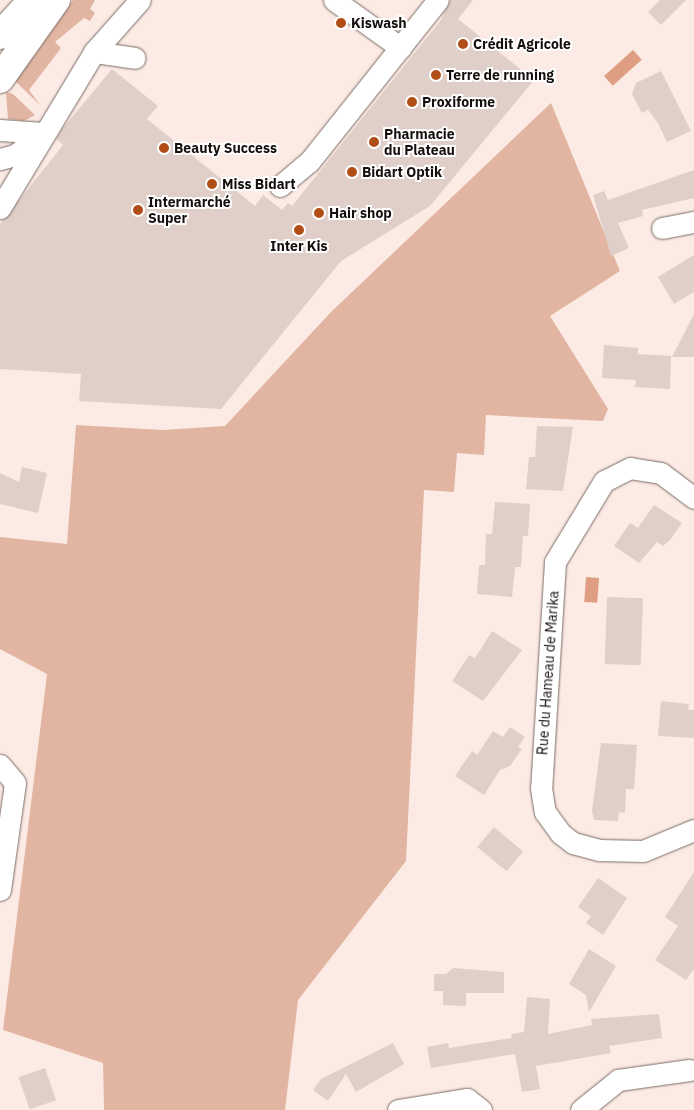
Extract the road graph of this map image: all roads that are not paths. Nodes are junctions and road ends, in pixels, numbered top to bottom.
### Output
1 (33, 0) edge
2 (56, 0) edge
3 (140, 0) edge
4 (438, 0) edge
5 (346, 3) edge
6 (0, 35) edge
7 (401, 48) junction
8 (94, 52) junction
9 (135, 58) dead end
10 (0, 79) edge
11 (0, 130) edge
12 (43, 133) junction
13 (0, 159) edge
14 (280, 186) dead end
15 (0, 208) edge
16 (694, 222) edge
17 (662, 228) dead end
18 (694, 498) edge
19 (0, 765) edge
20 (694, 830) edge
21 (0, 890) edge
22 (689, 1070) dead end
23 (398, 1110) edge
24 (480, 1110) edge
25 (580, 1110) edge

1 - 6 main road
2 - 10 main road
3 - 8 street
4 - 7 street
5 - 7 street
7 - 14 street
8 - 9 street
8 - 12 street
11 - 12 street
12 - 13 street
12 - 15 street
16 - 17 street
18 - 20 street, Rue du Hameau de Marika
19 - 21 street
22 - 25 street
23 - 24 street

